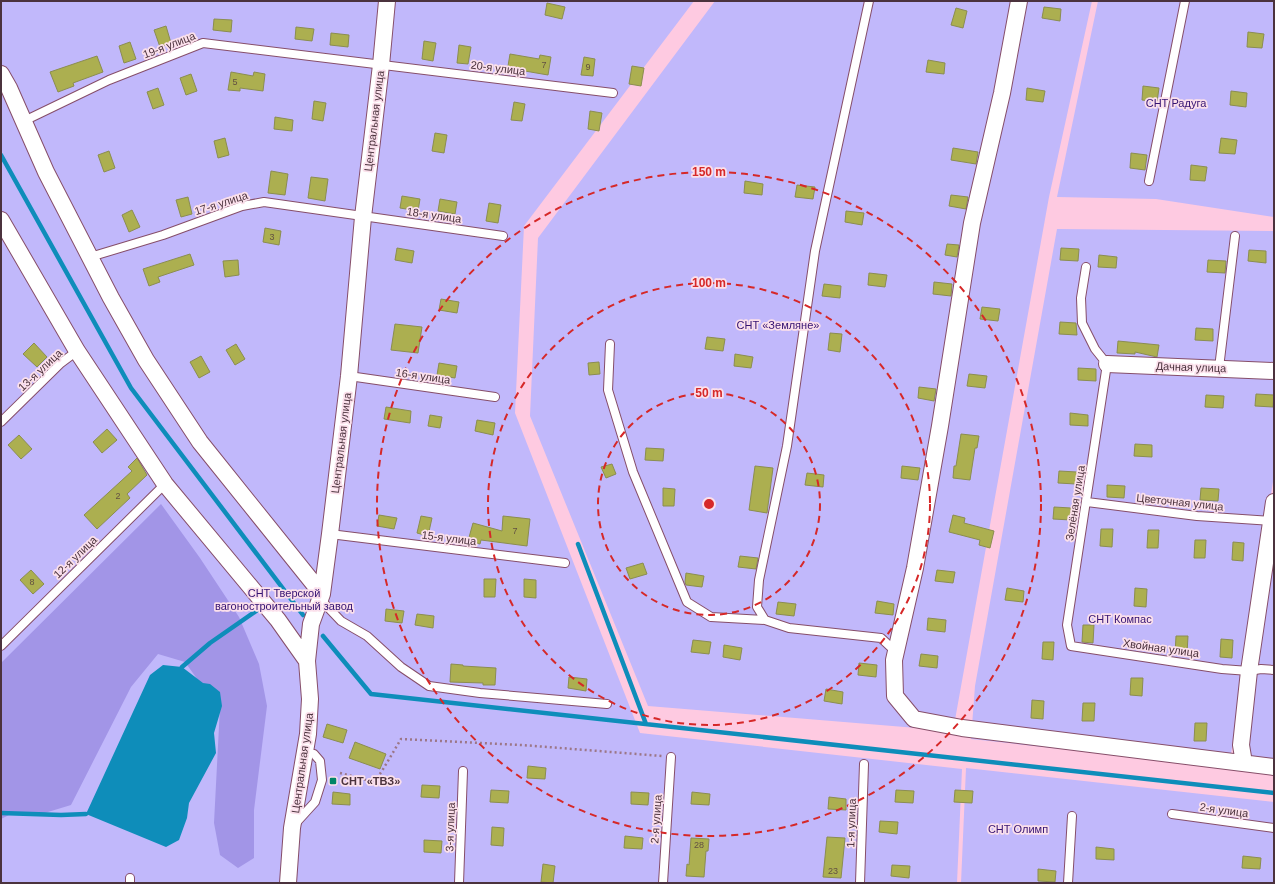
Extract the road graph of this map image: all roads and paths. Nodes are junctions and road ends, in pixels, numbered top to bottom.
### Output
1 (387, 1) edge
2 (869, 1) edge
3 (1019, 1) edge
4 (1185, 1) edge
5 (381, 65) junction
6 (1, 74) edge
7 (613, 93) dead end
8 (24, 121) junction
9 (1149, 181) dead end
10 (363, 217) junction
11 (1, 220) edge
12 (503, 236) dead end
13 (1235, 236) dead end
14 (90, 257) junction
15 (1086, 267) dead end
16 (610, 344) dead end
17 (77, 351) junction
18 (1107, 364) junction
19 (1219, 368) junction
20 (1274, 371) edge
21 (349, 376) junction
22 (495, 397) dead end
23 (1, 422) edge
24 (165, 484) junction
25 (1087, 502) junction
26 (1274, 502) edge
27 (1272, 521) edge
28 (330, 534) junction
29 (566, 563) dead end
30 (321, 596) junction
31 (765, 620) junction
32 (1, 646) edge
33 (1071, 646) joint
34 (896, 652) junction
35 (307, 661) junction
36 (1274, 670) edge
37 (1249, 671) junction
38 (607, 704) dead end
39 (305, 753) junction
40 (672, 757) joint
41 (1244, 763) junction
42 (864, 764) dead end
43 (1274, 767) edge
44 (463, 771) dead end
45 (340, 773) dead end
46 (1172, 814) dead end
47 (1072, 816) dead end
48 (292, 828) junction
49 (1274, 828) edge
50 (288, 883) edge
51 (459, 883) edge
52 (663, 883) edge
53 (860, 883) edge
54 (1068, 883) edge

1 - 5 street, Центральная улица
2 - 31 lane
3 - 34 street
4 - 9 lane
5 - 7 lane, 20-я улица
5 - 8 lane, 19-я улица
5 - 10 street, Центральная улица
6 - 8 street
8 - 14 street
10 - 12 lane, 18-я улица
10 - 14 lane, 17-я улица
10 - 21 street, Центральная улица
11 - 17 street
13 - 19 lane
14 - 30 street
15 - 18 lane
16 - 31 lane
17 - 23 lane, 13-я улица
17 - 24 street
18 - 19 street, Дачная улица
18 - 25 lane, Зелёная улица
19 - 20 street, Дачная улица
21 - 22 lane, 16-я улица
21 - 28 street, Центральная улица
24 - 32 lane, 12-я улица
24 - 35 street
25 - 27 lane, Цветочная улица
25 - 33 lane, Зелёная улица
26 - 27 street
27 - 37 street
28 - 29 lane, 15-я улица
28 - 30 street, Центральная улица
30 - 35 street, Центральная улица
30 - 38 lane
31 - 34 lane
33 - 37 lane, Хвойная улица
34 - 41 street
35 - 39 street, Центральная улица
36 - 37 lane
37 - 41 street
39 - 48 street, Центральная улица
39 - 48 lane
40 - 45 path
40 - 52 lane, 2-я улица
41 - 43 street
42 - 53 lane, 1-я улица
44 - 51 lane, 3-я улица
46 - 49 lane, 2-я улица
47 - 54 lane
48 - 50 street, Центральная улица

